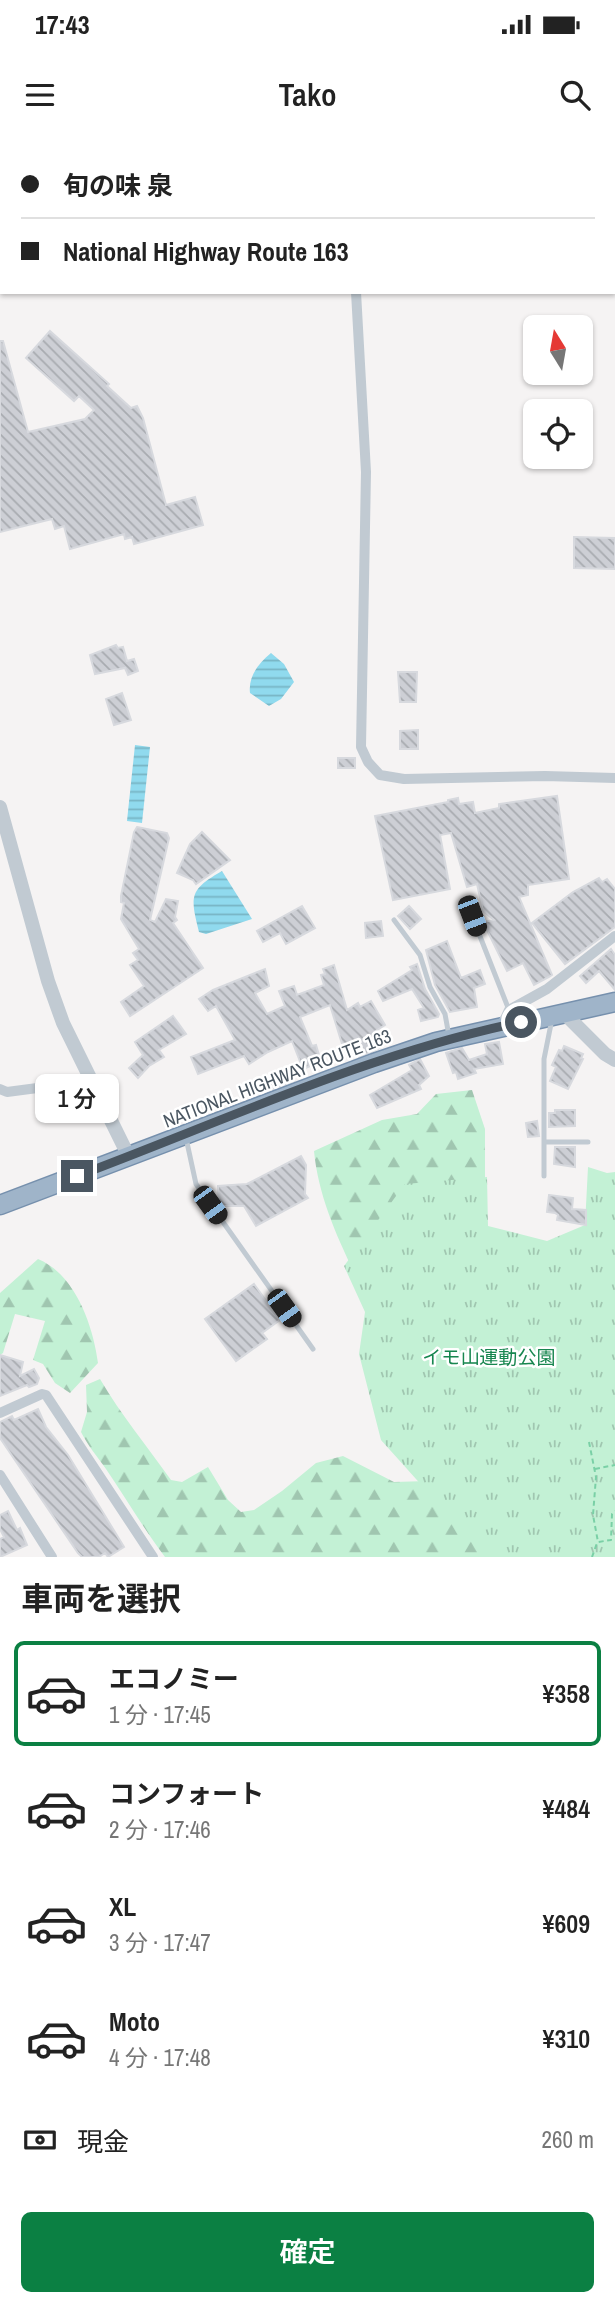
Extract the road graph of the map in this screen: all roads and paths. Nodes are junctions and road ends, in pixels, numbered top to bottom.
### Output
1 (356, 294) edge
2 (615, 778) edge
3 (0, 807) edge
4 (470, 905) dead end
5 (394, 920) dead end
6 (615, 936) edge
7 (615, 1002) edge
8 (558, 1014) junction
9 (506, 1018) junction
10 (450, 1039) junction
11 (615, 1060) edge
12 (93, 1086) junction
13 (0, 1089) edge
14 (186, 1135) junction
15 (545, 1142) junction
16 (588, 1142) dead end
17 (129, 1157) junction
18 (544, 1176) dead end
19 (0, 1205) edge
20 (313, 1349) dead end
21 (0, 1413) edge
22 (589, 1442) dead end
23 (615, 1465) edge
24 (594, 1469) junction
25 (0, 1475) edge
26 (4, 1489) edge
27 (615, 1511) edge
28 (597, 1542) junction
29 (50, 1554) edge
30 (37, 1557) edge
31 (153, 1557) edge
32 (592, 1557) edge

1 - 2 street
3 - 12 street
4 - 9 lane
5 - 10 lane
6 - 9 street
7 - 8 highway, NATIONAL HIGHWAY ROUTE 163
8 - 9 highway, NATIONAL HIGHWAY ROUTE 163
8 - 11 street
8 - 15 lane
9 - 10 highway, NATIONAL HIGHWAY ROUTE 163
10 - 14 highway, NATIONAL HIGHWAY ROUTE 163
12 - 13 street
12 - 17 street
14 - 17 highway, NATIONAL HIGHWAY ROUTE 163
14 - 20 lane
15 - 16 lane
15 - 18 lane
17 - 19 highway, NATIONAL HIGHWAY ROUTE 163
21 - 31 street
22 - 24 path
23 - 24 path
24 - 28 path
25 - 26 street
26 - 29 street
27 - 28 path
28 - 32 path
29 - 30 street

